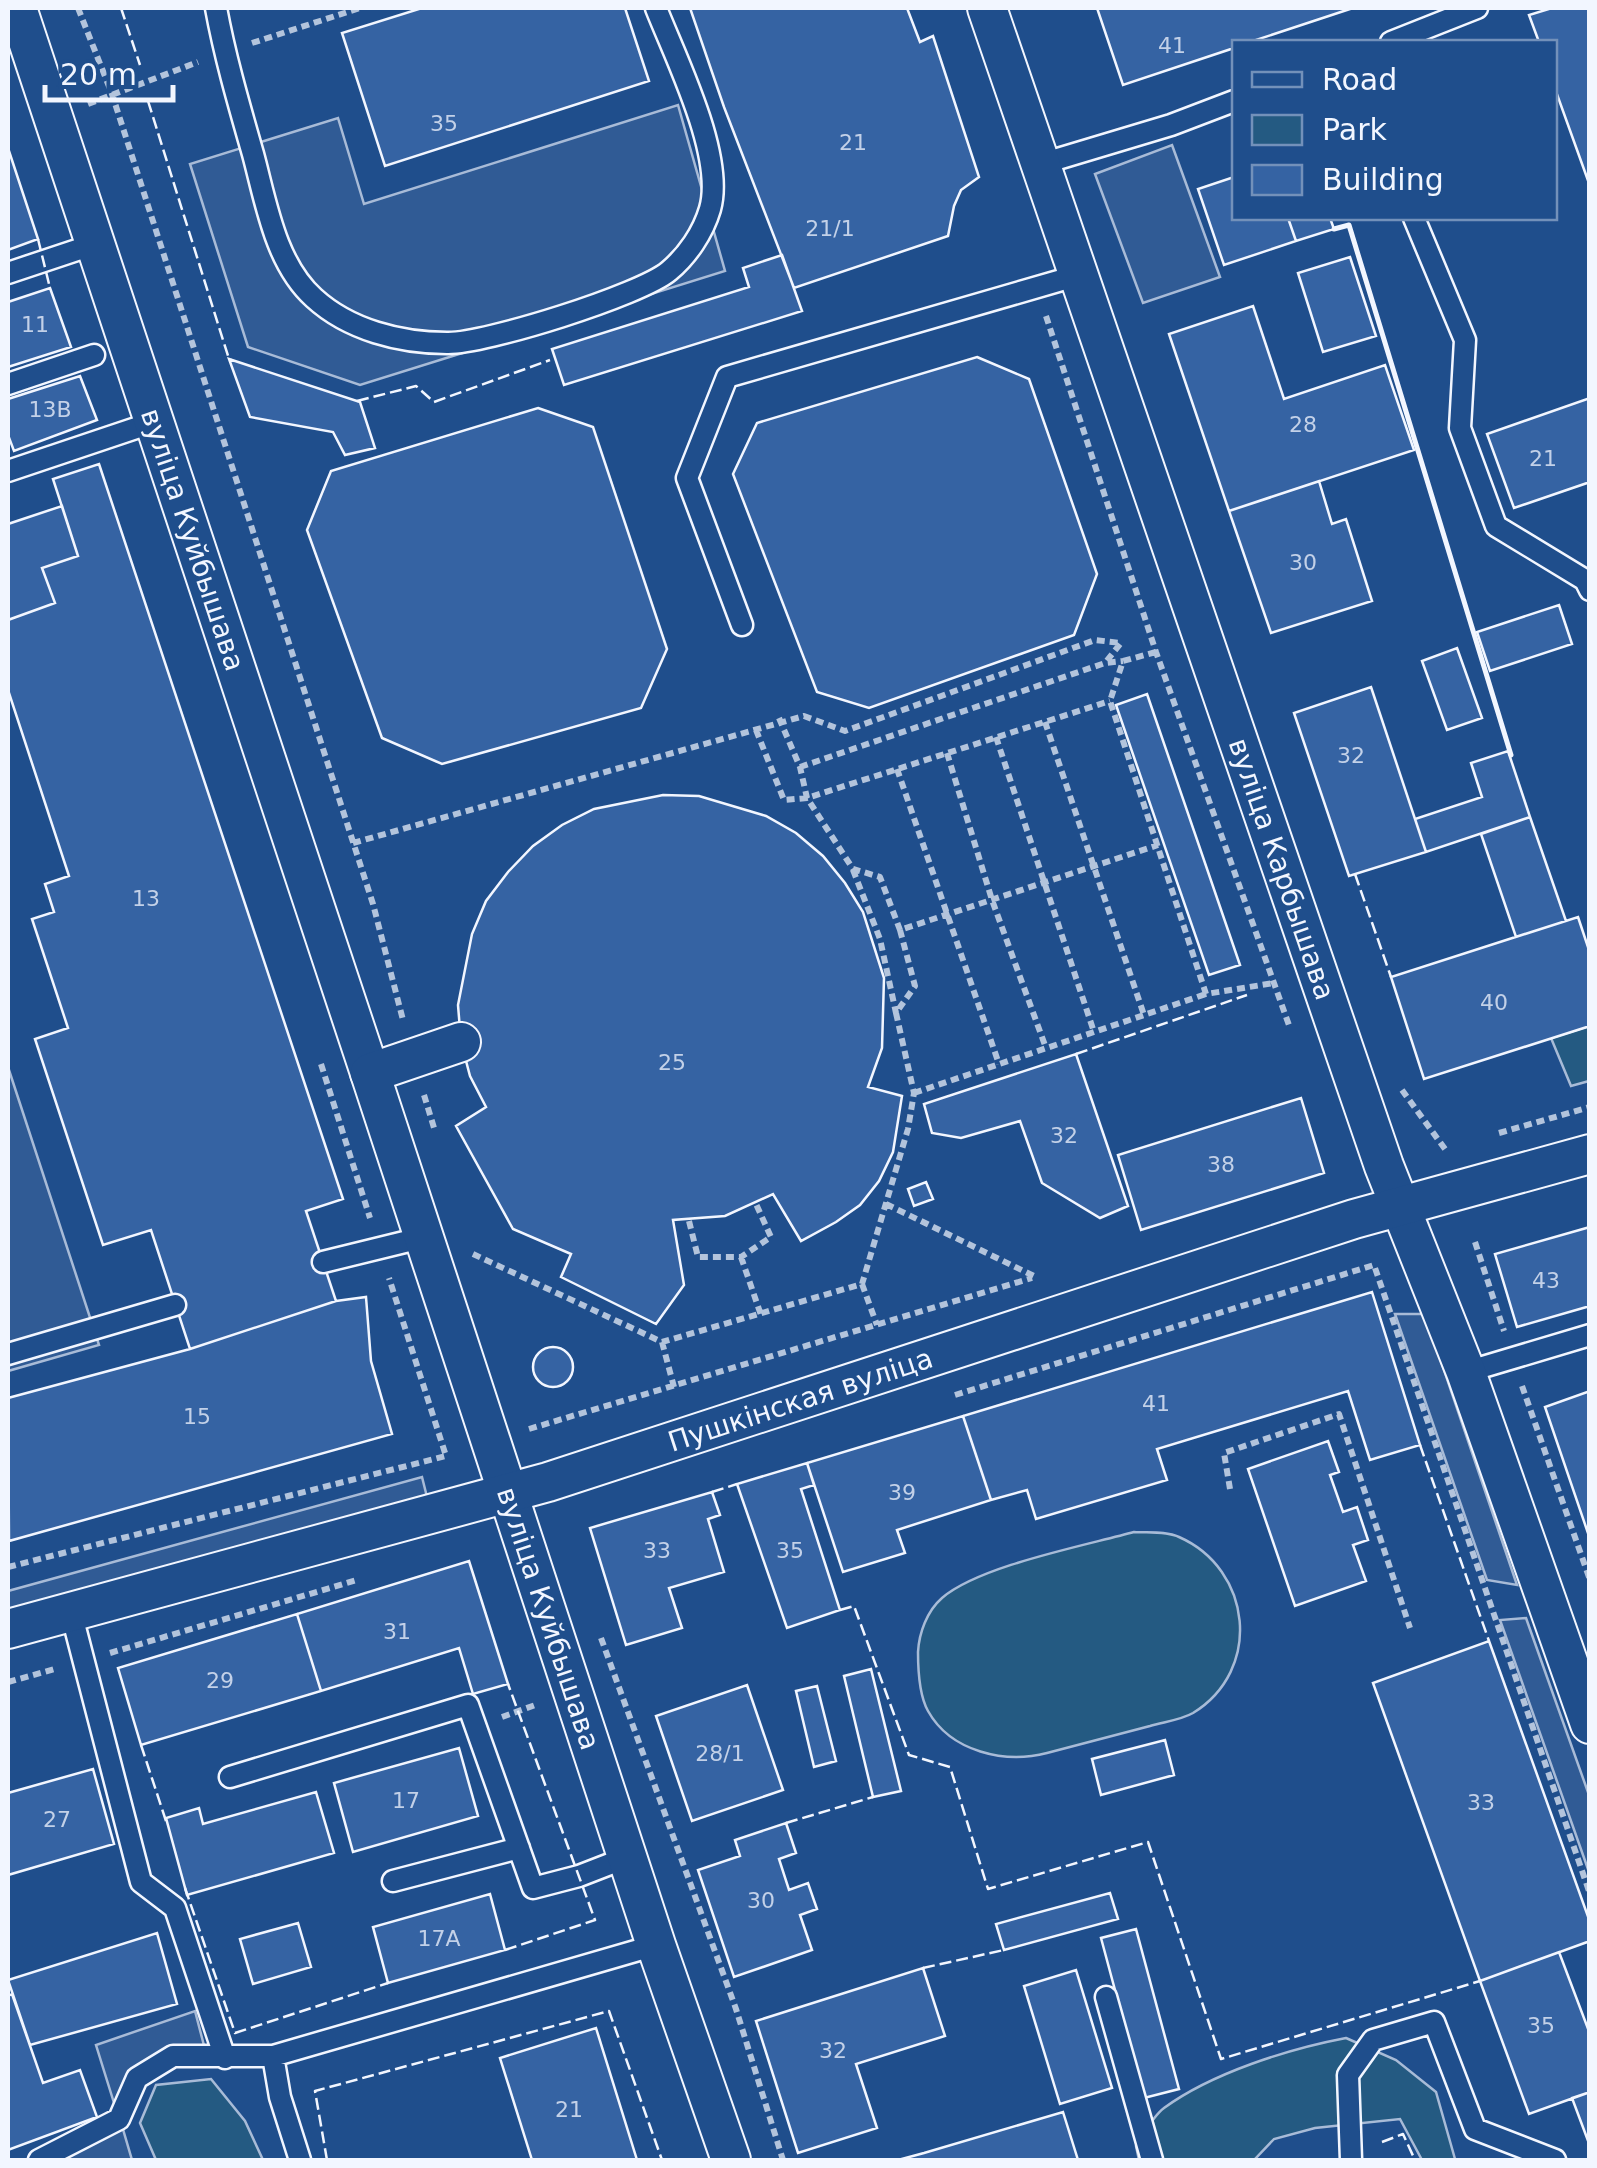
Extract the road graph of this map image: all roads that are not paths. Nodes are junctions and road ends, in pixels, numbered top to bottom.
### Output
1 (17, 8) edge
2 (216, 8) edge
3 (656, 8) edge
4 (986, 8) edge
5 (1476, 8) edge
6 (1396, 40) edge
7 (1232, 103) edge
8 (1040, 164) junction
9 (1415, 220) edge
10 (95, 244) junction
11 (8, 274) edge
12 (1079, 275) junction
13 (94, 355) dead end
14 (8, 384) edge
15 (154, 422) junction
16 (8, 471) edge
17 (1590, 590) edge
18 (742, 625) dead end
19 (461, 1042) dead end
20 (370, 1073) junction
21 (1590, 1154) edge
22 (1402, 1206) junction
23 (425, 1237) junction
24 (323, 1262) dead end
25 (176, 1306) dead end
26 (1590, 1335) edge
27 (8, 1354) edge
28 (1466, 1372) junction
29 (508, 1492) junction
30 (71, 1612) junction
31 (8, 1629) edge
32 (1590, 1724) edge
33 (230, 1777) dead end
34 (519, 1848) junction
35 (628, 1857) junction
36 (393, 1881) dead end
37 (656, 1945) junction
38 (1106, 1997) dead end
39 (273, 2056) junction
40 (225, 2058) junction
41 (39, 2160) edge
42 (300, 2160) edge
43 (731, 2160) edge
44 (1152, 2160) edge
45 (1352, 2160) edge
46 (1554, 2160) edge

1 - 10 street, вуліца Куйбышава
2 - 3 lane
4 - 8 street, вуліца Карбышава
5 - 6 lane
7 - 8 lane
8 - 12 street, вуліца Карбышава
9 - 17 lane
10 - 11 lane
10 - 15 street, вуліца Куйбышава
12 - 18 lane
12 - 22 street, вуліца Карбышава
13 - 14 lane
15 - 16 lane
15 - 20 street, вуліца Куйбышава
19 - 20 street
20 - 23 street, вуліца Куйбышава
21 - 22 street, Пушкінская вуліца
22 - 28 street, вуліца Карбышава
22 - 29 street, Пушкінская вуліца
23 - 24 lane
23 - 29 street, вуліца Куйбышава
25 - 27 lane
26 - 28 lane
28 - 32 street, вуліца Карбышава
29 - 30 street, Пушкінская вуліца
29 - 35 street, вуліца Куйбышава
30 - 31 street, Пушкінская вуліца
30 - 40 lane
33 - 34 lane
34 - 35 lane
34 - 36 lane
35 - 37 street, вуліца Куйбышава
37 - 39 lane
37 - 43 street, вуліца Куйбышава
38 - 44 lane
39 - 40 lane
39 - 42 lane
40 - 41 lane
45 - 46 lane

